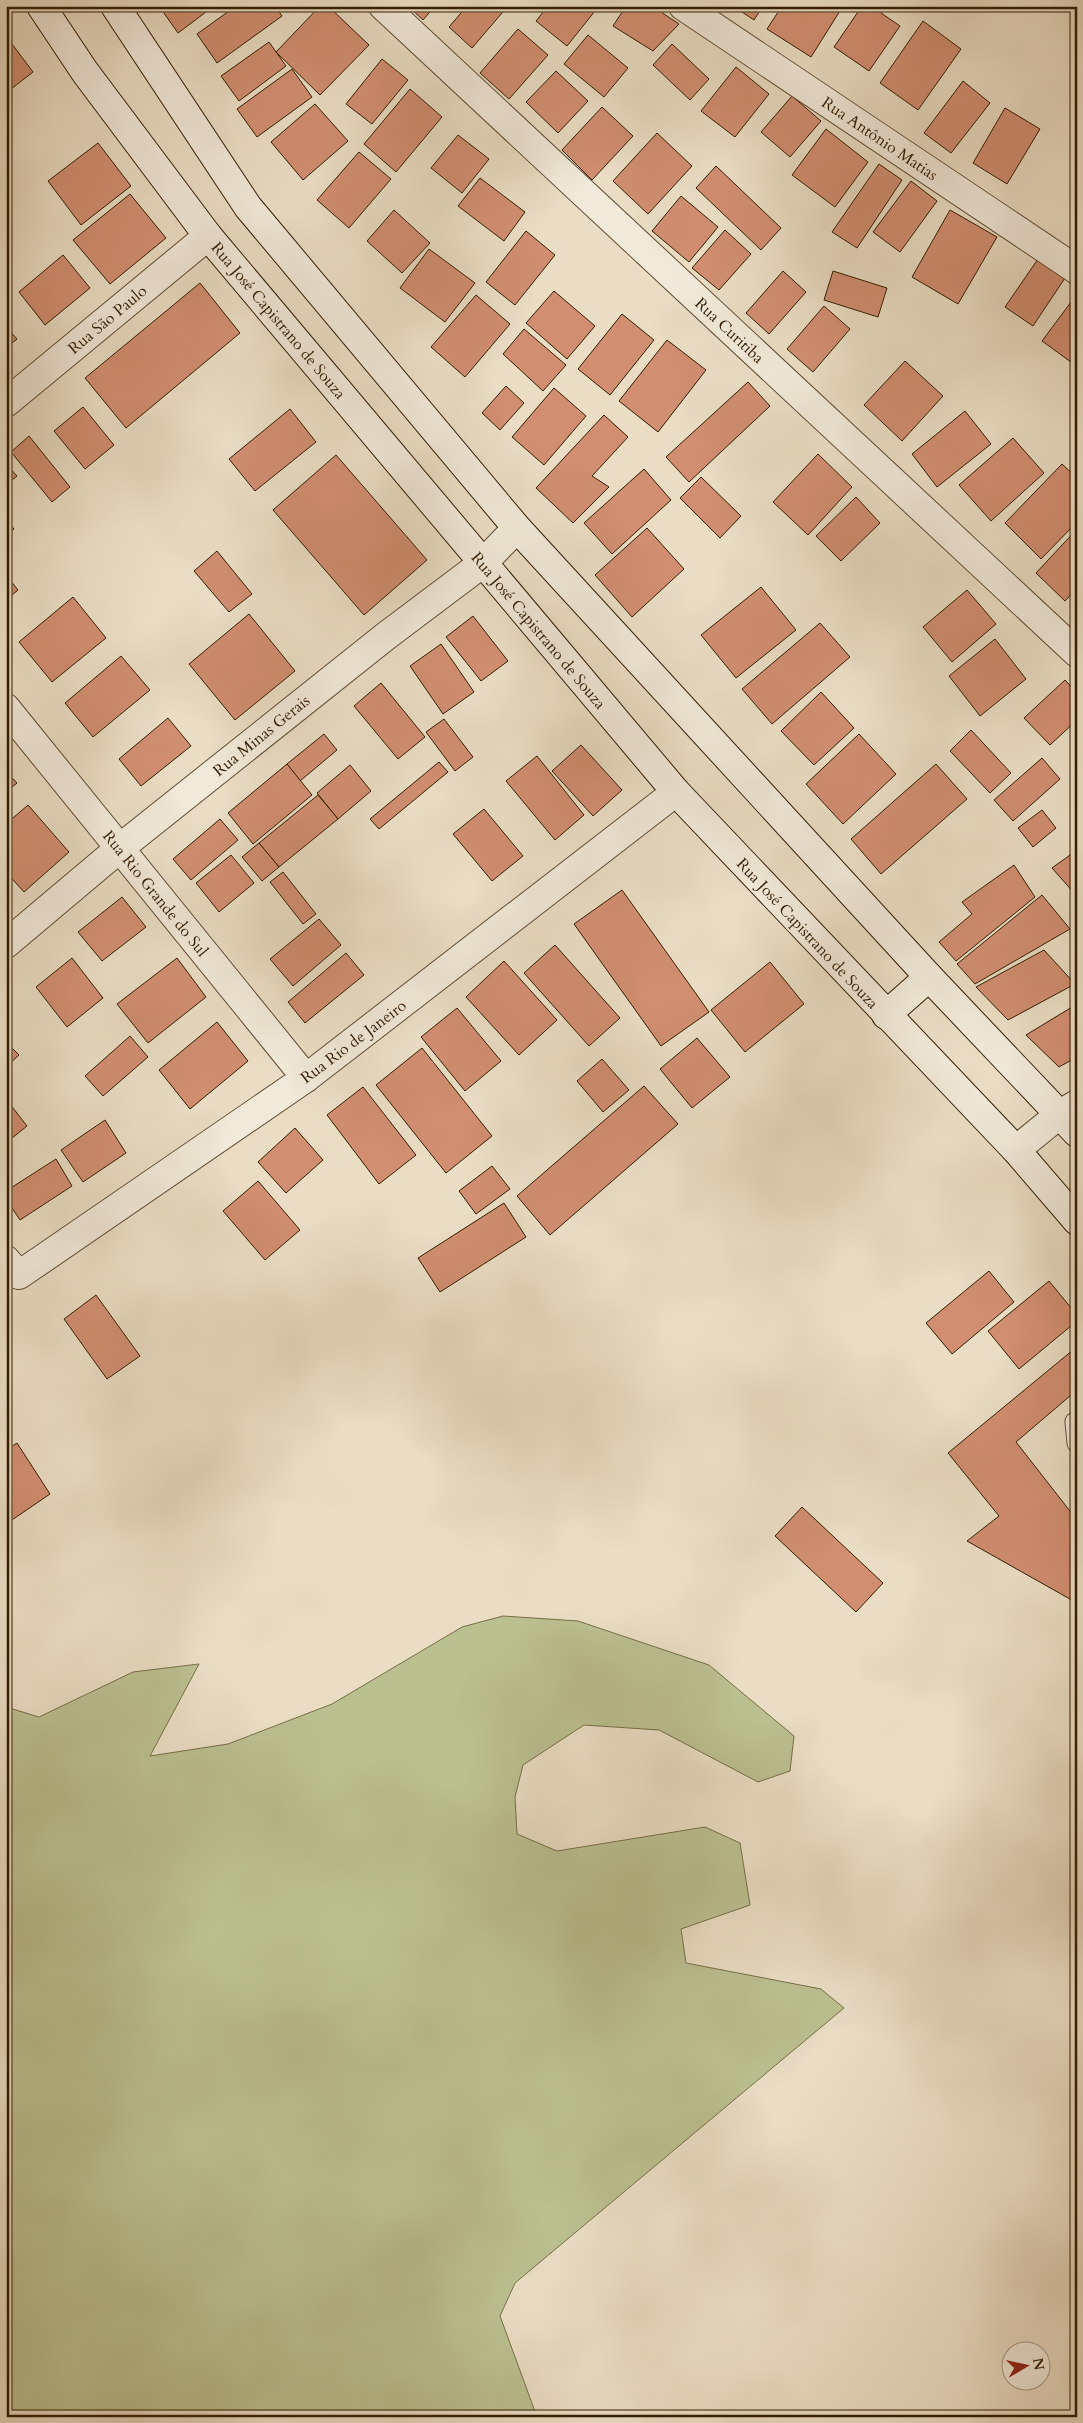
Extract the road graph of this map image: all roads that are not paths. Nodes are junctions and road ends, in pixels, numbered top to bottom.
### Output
1 (41, 6) edge
2 (115, 6) edge
3 (383, 6) edge
4 (683, 6) edge
5 (208, 236) junction
6 (1077, 270) edge
7 (6, 403) edge
8 (517, 528) junction
9 (483, 563) junction
10 (1077, 653) edge
11 (6, 708) edge
12 (676, 792) junction
13 (120, 848) junction
14 (6, 944) edge
15 (929, 977) junction
16 (886, 1015) junction
17 (306, 1078) junction
18 (1071, 1117) edge
19 (1016, 1150) junction
20 (1077, 1220) edge
21 (13, 1268) edge
22 (1077, 1421) edge
23 (1077, 1443) edge

1 - 5 street, Rua José Capistrano de Souza
2 - 8 street
3 - 10 street, Rua Curitiba
4 - 6 street, Rua Antônio Matias
5 - 7 street, Rua São Paulo
5 - 9 street, Rua José Capistrano de Souza
8 - 9 street, Rua Minas Gerais
8 - 15 street
9 - 12 street, Rua José Capistrano de Souza
9 - 13 street, Rua Minas Gerais
11 - 13 street, Rua Rio Grande do Sul
12 - 16 street, Rua José Capistrano de Souza
12 - 17 street, Rua Rio de Janeiro
13 - 14 street, Rua Minas Gerais
13 - 17 street, Rua Rio Grande do Sul
15 - 16 street
15 - 18 street
16 - 19 street, Rua José Capistrano de Souza
17 - 21 street, Rua Rio de Janeiro
18 - 19 street
19 - 20 street, Rua José Capistrano de Souza
22 - 23 lane

